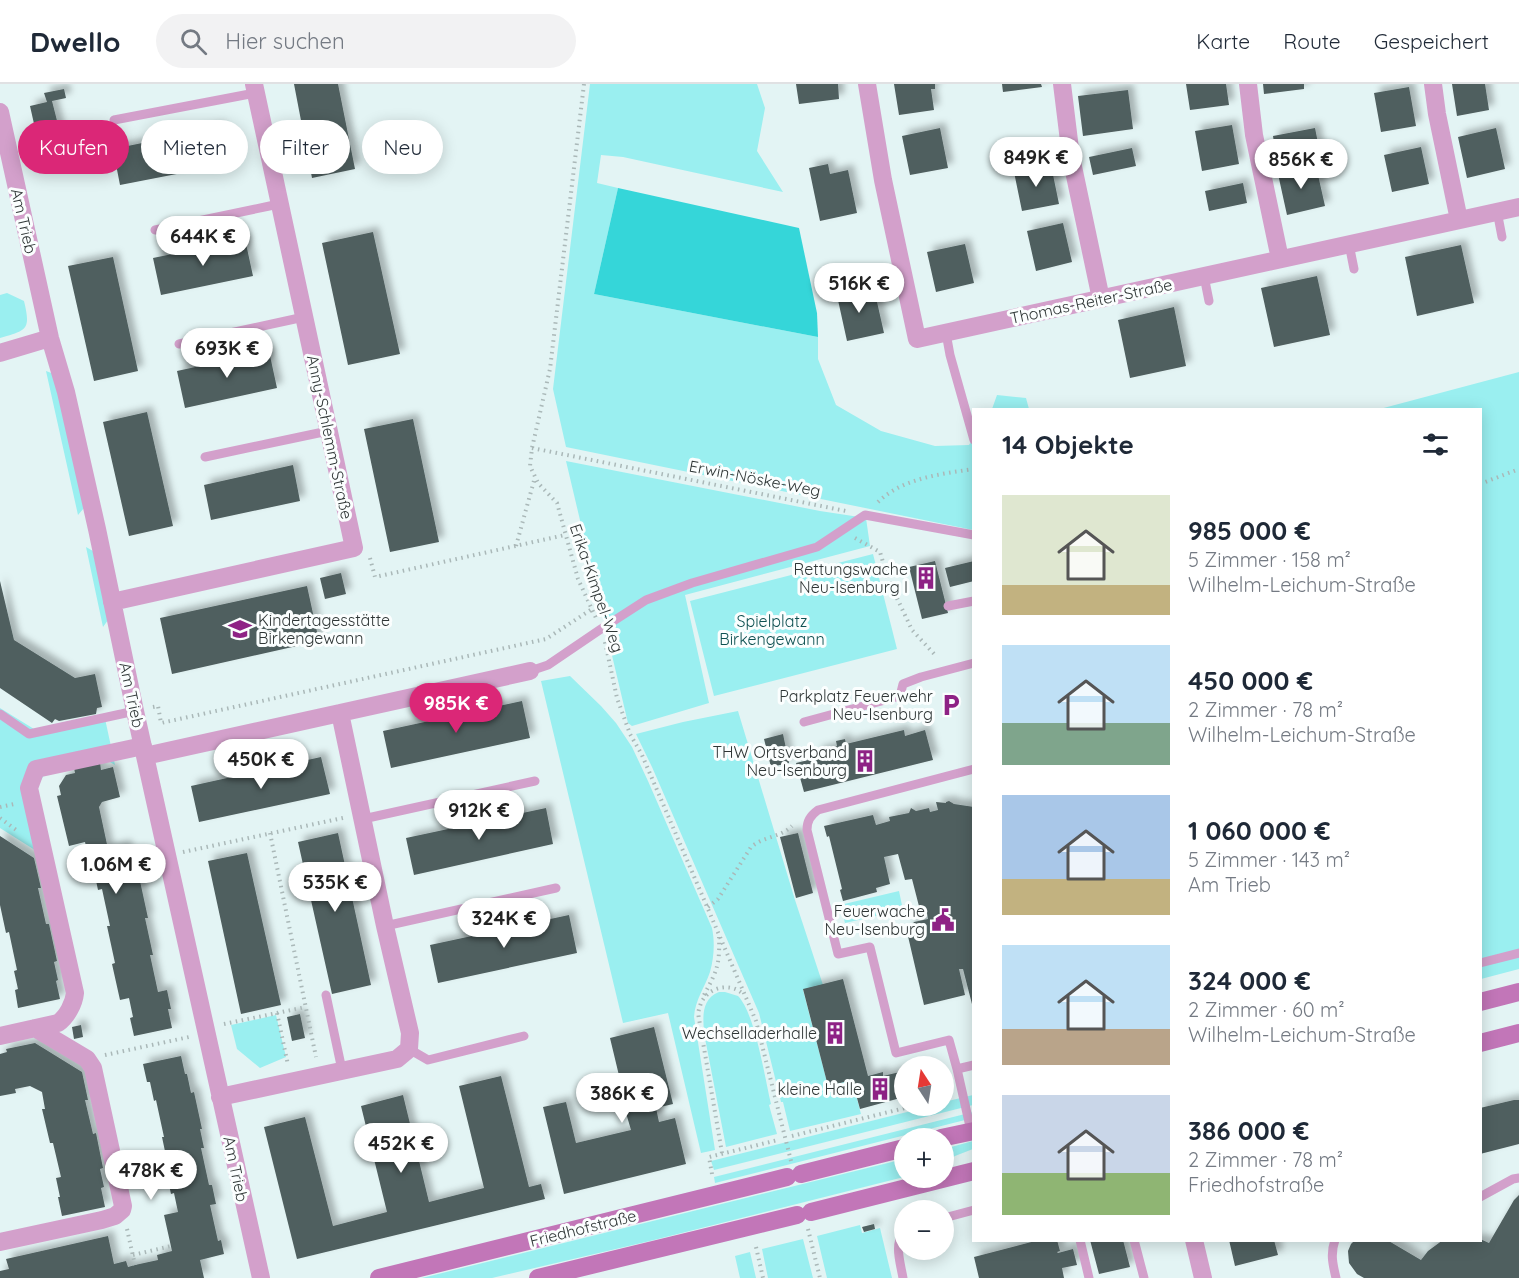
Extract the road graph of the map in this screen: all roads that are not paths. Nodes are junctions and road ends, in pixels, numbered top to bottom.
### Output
1 (867, 84) edge
2 (1062, 84) edge
3 (1248, 84) edge
4 (1432, 84) edge
5 (254, 89) edge
6 (0, 112) edge
7 (114, 120) dead end
8 (279, 204) junction
9 (1519, 207) edge
10 (1497, 212) junction
11 (1459, 220) junction
12 (154, 230) dead end
13 (1502, 237) dead end
14 (1349, 244) junction
15 (1280, 259) junction
16 (1353, 269) dead end
17 (1204, 276) junction
18 (1101, 298) junction
19 (1209, 301) dead end
20 (304, 317) junction
21 (946, 333) junction
22 (50, 338) junction
23 (179, 344) dead end
24 (0, 353) edge
25 (328, 431) junction
26 (972, 433) edge
27 (205, 457) dead end
28 (972, 535) edge
29 (972, 601) edge
30 (112, 602) junction
31 (948, 606) dead end
32 (972, 664) edge
33 (530, 670) joint
34 (135, 711) junction
35 (340, 713) junction
36 (0, 714) edge
37 (804, 722) dead end
38 (144, 751) junction
39 (972, 770) edge
40 (535, 781) dead end
41 (362, 817) junction
42 (556, 888) dead end
43 (385, 926) junction
44 (1519, 953) edge
45 (1482, 962) edge
46 (1519, 992) edge
47 (326, 995) dead end
48 (1482, 1001) edge
49 (34, 1029) junction
50 (1519, 1033) edge
51 (0, 1036) edge
52 (524, 1036) dead end
53 (1482, 1042) edge
54 (409, 1049) junction
55 (972, 1065) edge
56 (957, 1069) junction
57 (342, 1070) junction
58 (220, 1097) junction
59 (972, 1131) edge
60 (954, 1135) edge
61 (894, 1150) edge
62 (972, 1172) edge
63 (1519, 1178) edge
64 (1482, 1196) edge
65 (972, 1211) edge
66 (954, 1215) edge
67 (0, 1242) edge
68 (1080, 1242) edge
69 (1135, 1242) edge
70 (1194, 1242) edge
71 (1334, 1242) edge
72 (900, 1260) edge
73 (261, 1278) edge
74 (380, 1278) edge
75 (538, 1278) edge
76 (903, 1278) edge
77 (1089, 1278) edge
78 (1144, 1278) edge
79 (1203, 1278) edge
80 (1336, 1278) edge

1 - 21 street, Thomas-Reiter-Straße
2 - 18 street
3 - 15 street
4 - 11 street
5 - 7 lane
5 - 8 street, Anny-Schlemm-Straße
6 - 22 street, Am Trieb
8 - 12 lane
8 - 20 street, Anny-Schlemm-Straße
9 - 10 street, Thomas-Reiter-Straße
10 - 11 street, Thomas-Reiter-Straße
10 - 13 lane
11 - 14 street, Thomas-Reiter-Straße
14 - 15 street, Thomas-Reiter-Straße
14 - 16 lane
15 - 17 street, Thomas-Reiter-Straße
17 - 18 street, Thomas-Reiter-Straße
17 - 19 lane
18 - 21 street, Thomas-Reiter-Straße
20 - 23 lane
20 - 25 street, Anny-Schlemm-Straße
21 - 26 lane
22 - 24 street
22 - 30 street, Am Trieb
25 - 27 lane
25 - 30 street, Anny-Schlemm-Straße
28 - 33 lane
29 - 31 lane
30 - 34 street, Am Trieb
32 - 37 lane
33 - 35 street
34 - 36 lane
34 - 38 street, Am Trieb
35 - 38 street
35 - 41 street
38 - 49 street
38 - 58 street, Am Trieb
39 - 56 lane
40 - 41 lane
41 - 43 street
42 - 43 lane
43 - 54 street
44 - 45 lane
46 - 48 main road
47 - 57 lane
49 - 51 street
49 - 67 street
50 - 53 main road
52 - 54 lane
54 - 57 street
55 - 56 lane
56 - 59 lane
57 - 58 street
58 - 73 street, Am Trieb
59 - 60 main road
61 - 74 main road, Friedhofstraße
62 - 75 main road
63 - 64 lane
65 - 66 lane
68 - 77 lane
69 - 78 lane
70 - 79 street
71 - 80 lane
72 - 76 lane

